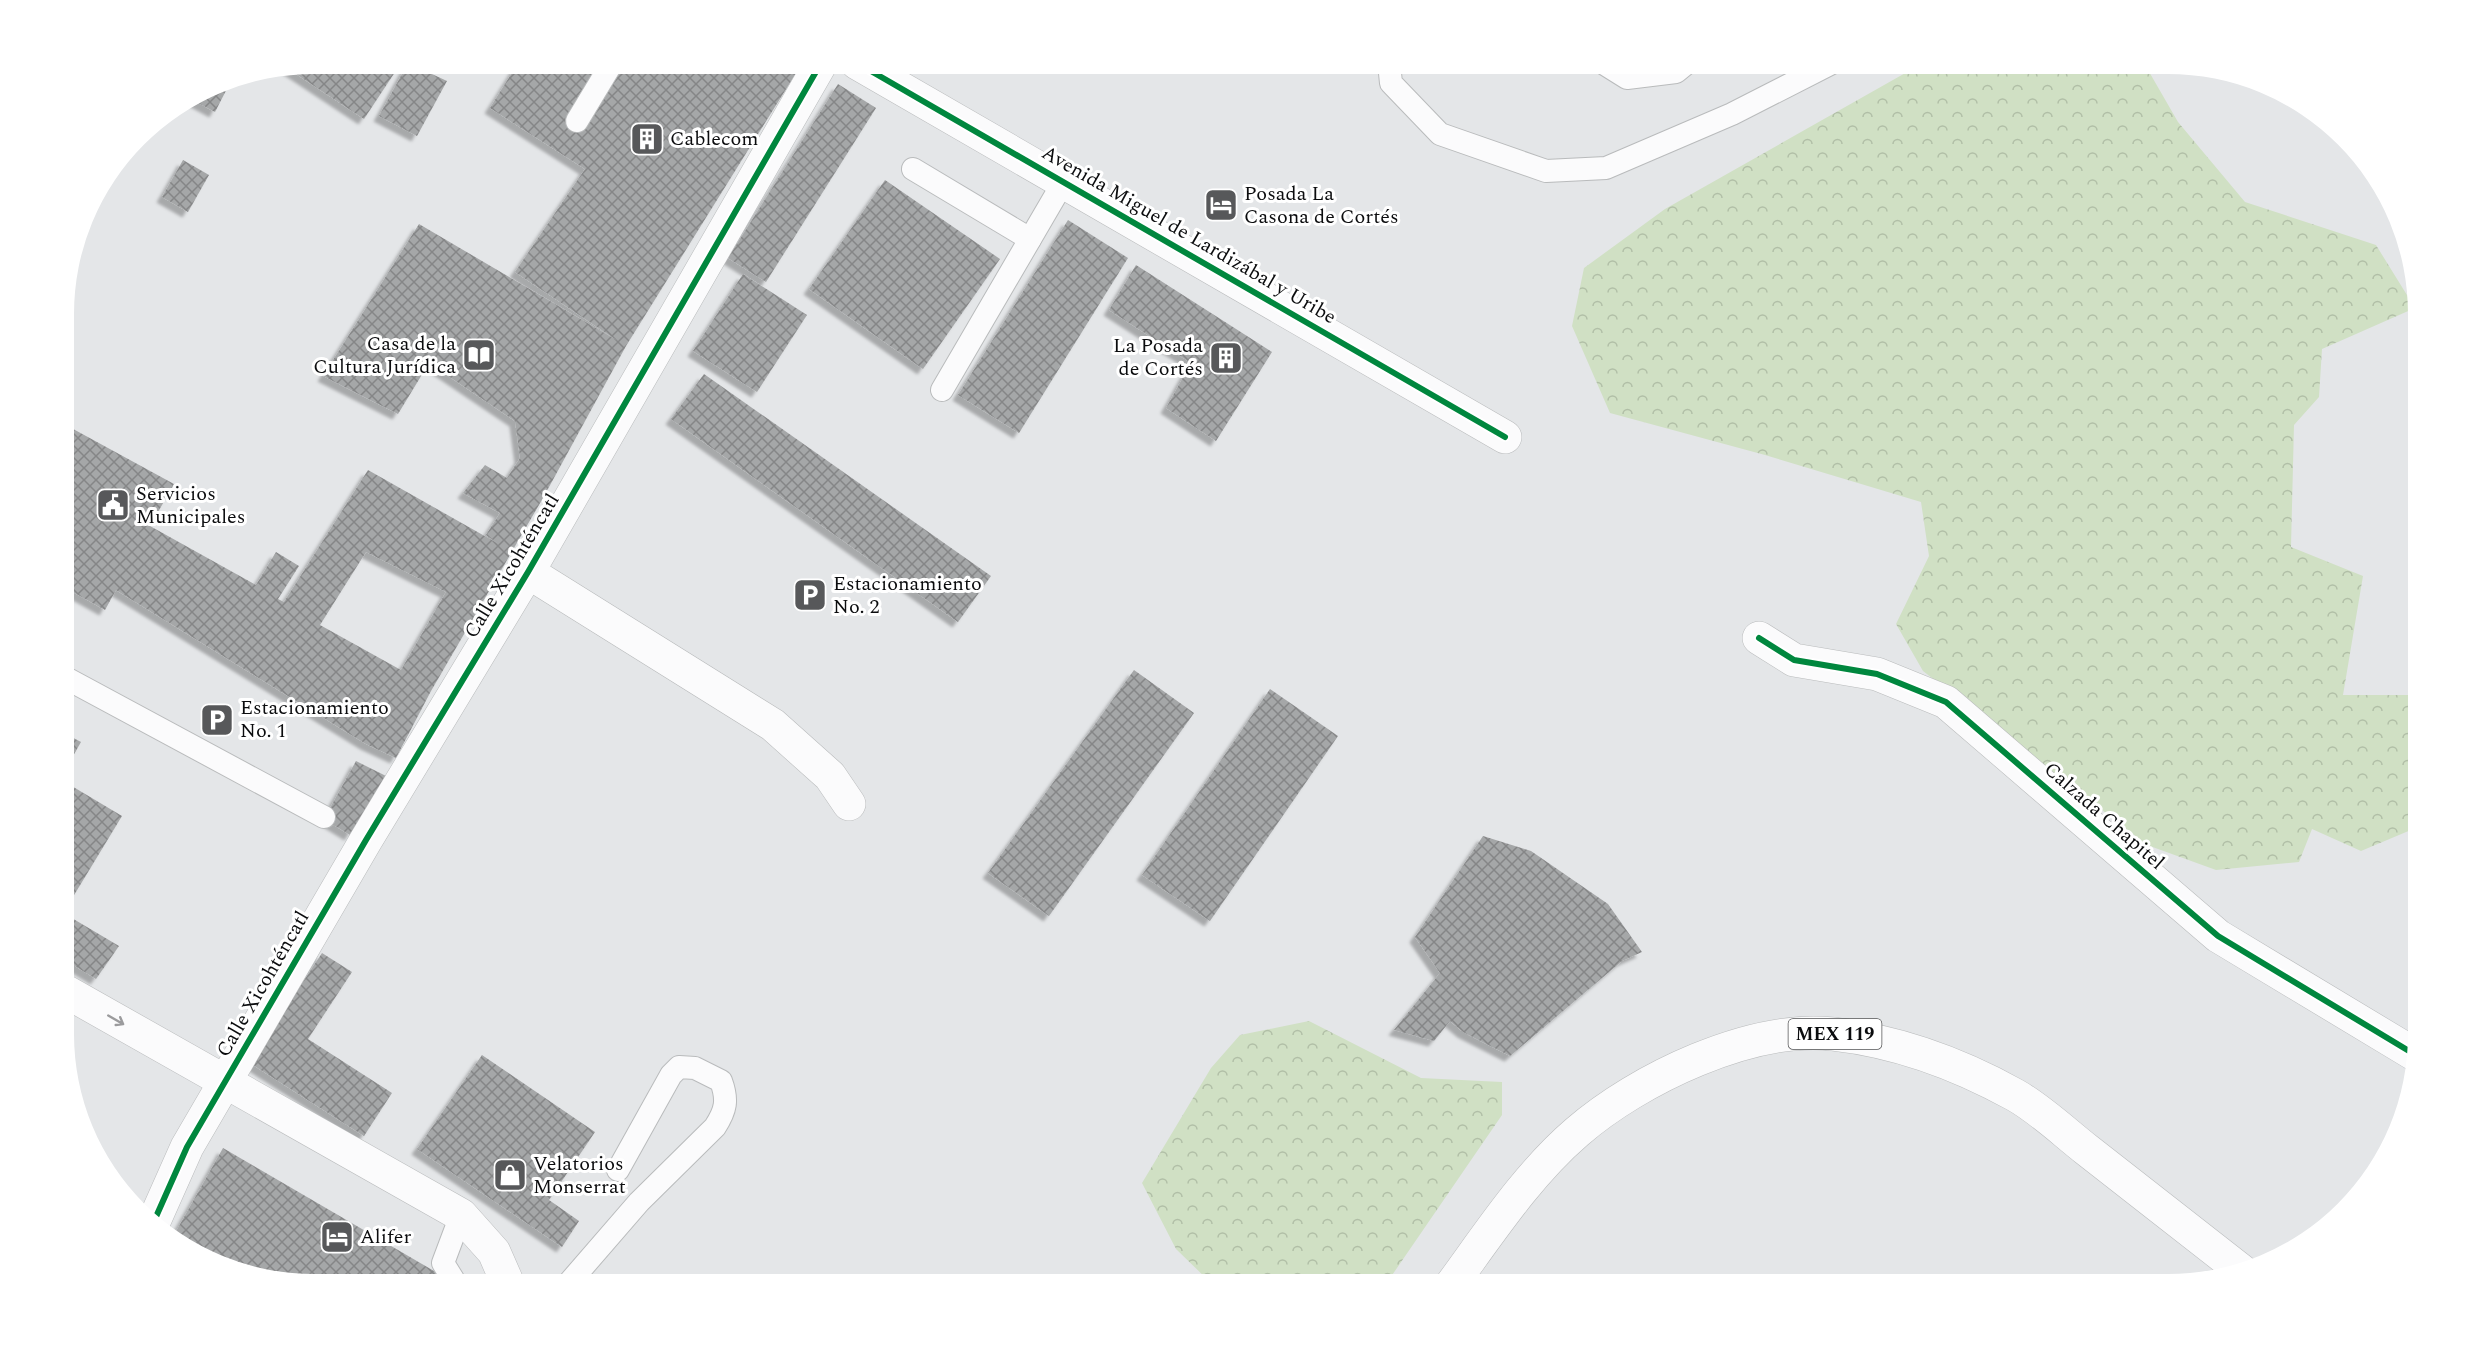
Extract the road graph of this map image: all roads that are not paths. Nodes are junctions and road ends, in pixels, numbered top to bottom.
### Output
1 (605, 74) edge
2 (815, 74) edge
3 (876, 74) edge
4 (1390, 74) edge
5 (1621, 74) edge
6 (1660, 74) edge
7 (1810, 74) edge
8 (577, 121) dead end
9 (913, 169) dead end
10 (1064, 181) junction
11 (1030, 239) junction
12 (942, 390) dead end
13 (1505, 437) dead end
14 (528, 572) junction
15 (1759, 638) dead end
16 (74, 682) edge
17 (849, 804) dead end
18 (324, 818) dead end
19 (74, 996) edge
20 (2408, 1050) edge
21 (225, 1082) junction
22 (618, 1170) dead end
23 (156, 1215) edge
24 (461, 1215) junction
25 (2233, 1264) edge
26 (450, 1274) edge
27 (504, 1274) edge
28 (577, 1274) edge
29 (1460, 1274) edge

1 - 8 lane
2 - 14 street, Calle Xicohténcatl
3 - 10 street, Avenida Miguel de Lardizábal y Uribe
4 - 7 lane
5 - 6 lane
9 - 11 lane
10 - 11 lane
10 - 13 street, Avenida Miguel de Lardizábal y Uribe
11 - 12 lane
14 - 17 street
14 - 21 street, Calle Xicohténcatl
15 - 20 street, Calzada Chapitel
16 - 18 lane
19 -> 21 street
21 - 23 street, Calle Xicohténcatl
21 - 24 street
22 - 28 lane
24 - 26 lane
24 - 27 street
25 - 29 street, MEX 119

